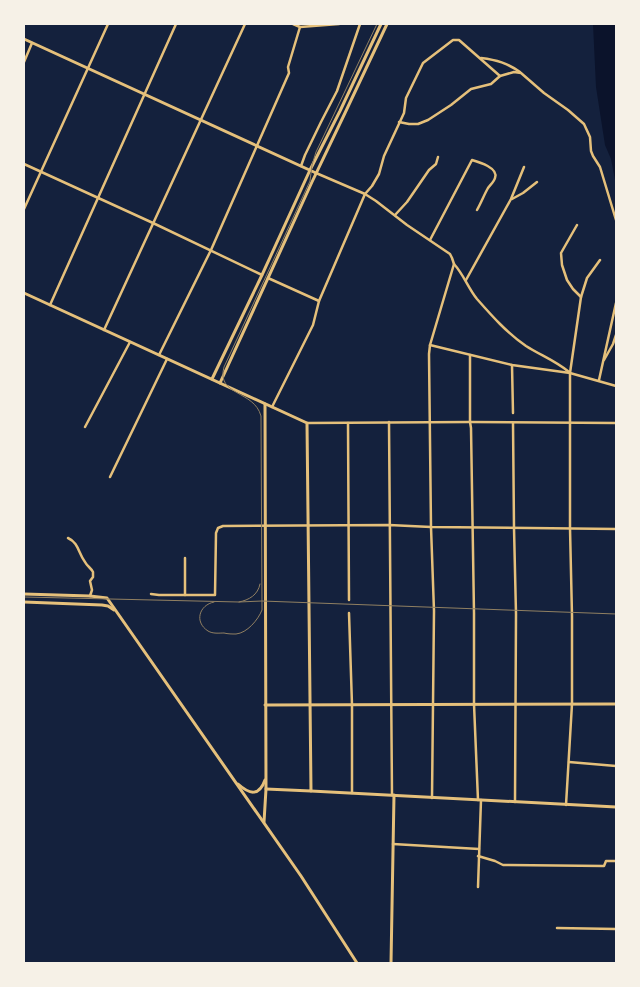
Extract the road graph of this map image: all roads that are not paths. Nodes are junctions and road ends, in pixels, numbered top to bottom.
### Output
1 (108, 24) edge
2 (176, 24) edge
3 (245, 24) edge
4 (293, 24) edge
5 (338, 24) edge
6 (360, 24) edge
7 (381, 24) edge
8 (387, 24) edge
9 (300, 27) junction
10 (24, 39) edge
11 (32, 43) junction
12 (480, 58) junction
13 (24, 62) edge
14 (88, 68) junction
15 (521, 73) junction
16 (500, 76) junction
17 (144, 94) junction
18 (201, 120) junction
19 (399, 122) junction
20 (256, 145) junction
21 (438, 157) dead end
22 (24, 164) edge
23 (301, 166) junction
24 (524, 167) dead end
25 (310, 170) junction
26 (41, 172) junction
27 (316, 173) junction
28 (537, 182) dead end
29 (365, 194) junction
30 (98, 198) junction
31 (510, 199) junction
32 (24, 209) edge
33 (477, 210) dead end
34 (395, 215) junction
35 (616, 220) edge
36 (153, 223) junction
37 (577, 225) dead end
38 (430, 240) junction
39 (211, 250) junction
40 (600, 260) dead end
41 (454, 264) junction
42 (262, 276) junction
43 (268, 278) junction
44 (466, 280) junction
45 (24, 293) edge
46 (581, 297) junction
47 (319, 301) junction
48 (616, 303) edge
49 (50, 305) junction
50 (104, 330) junction
51 (616, 335) edge
52 (130, 342) junction
53 (430, 345) junction
54 (159, 355) junction
55 (470, 355) junction
56 (167, 359) junction
57 (602, 364) junction
58 (512, 365) junction
59 (570, 373) junction
60 (212, 379) junction
61 (598, 380) junction
62 (220, 383) junction
63 (616, 386) edge
64 (265, 404) junction
65 (272, 407) junction
66 (514, 413) dead end
67 (389, 422) junction
68 (430, 422) junction
69 (470, 422) junction
70 (307, 423) junction
71 (348, 423) junction
72 (513, 423) junction
73 (570, 423) junction
74 (616, 423) edge
75 (85, 427) dead end
76 (110, 477) dead end
77 (348, 525) junction
78 (389, 525) junction
79 (265, 526) junction
80 (308, 526) junction
81 (431, 527) junction
82 (473, 527) junction
83 (514, 528) junction
84 (570, 528) junction
85 (616, 529) edge
86 (68, 538) dead end
87 (185, 558) dead end
88 (24, 594) edge
89 (151, 594) dead end
90 (44, 595) junction
91 (185, 595) junction
92 (90, 596) junction
93 (349, 600) dead end
94 (24, 602) edge
95 (44, 602) junction
96 (117, 612) junction
97 (349, 613) dead end
98 (474, 704) junction
99 (515, 704) junction
100 (572, 704) junction
101 (616, 704) edge
102 (265, 705) junction
103 (352, 705) junction
104 (392, 705) junction
105 (433, 705) junction
106 (310, 706) junction
107 (569, 762) junction
108 (616, 766) edge
109 (266, 777) junction
110 (234, 781) junction
111 (266, 789) junction
112 (311, 791) junction
113 (352, 793) junction
114 (393, 795) junction
115 (432, 798) junction
116 (479, 800) junction
117 (515, 802) junction
118 (566, 805) junction
119 (616, 807) edge
120 (264, 823) junction
121 (393, 844) junction
122 (479, 849) junction
123 (478, 856) junction
124 (616, 861) edge
125 (478, 887) dead end
126 (557, 928) dead end
127 (616, 929) edge
128 (357, 963) edge
129 (391, 963) edge

1 - 14 street
2 - 17 street
3 - 18 street
4 - 9 street
5 - 9 street
6 - 23 street
7 - 25 main road
8 - 27 main road
9 - 20 street
10 - 11 main road
11 - 13 street
11 - 14 main road
12 - 15 street
12 - 16 street
12 - 19 street
14 - 17 main road
14 - 26 street
15 - 16 street
15 - 35 street
16 - 19 street
17 - 18 main road
17 - 30 street
18 - 20 main road
18 - 36 street
19 - 29 street
20 - 23 main road
20 - 39 street
21 - 34 street
22 - 26 street
23 - 25 main road
24 - 31 street
25 - 27 main road
25 - 42 main road
26 - 30 street
26 - 32 street
27 - 29 street
27 - 43 main road
28 - 31 street
29 - 34 street
29 - 47 street
30 - 36 street
30 - 49 street
31 - 44 street
33 - 38 street
34 - 38 street
36 - 39 street
36 - 50 street
37 - 46 street
38 - 41 street
39 - 42 street
39 - 54 street
40 - 46 street
41 - 44 street
41 - 53 street
42 - 60 main road
43 - 47 street
43 - 62 main road
44 - 59 street
45 - 49 main road
46 - 59 street
47 - 65 street
48 - 57 street
49 - 50 main road
50 - 52 main road
51 - 57 street
52 - 54 main road
52 - 75 street
53 - 55 street
53 - 68 street
54 - 56 main road
55 - 58 street
55 - 69 street
56 - 60 main road
56 - 76 street
57 - 61 street
58 - 59 street
58 - 66 street
59 - 61 street
59 - 73 street
60 - 62 main road
61 - 63 street
62 - 64 main road
64 - 65 main road
64 - 79 main road
65 - 70 main road
67 - 68 street
67 - 71 street
67 - 78 street
68 - 69 street
68 - 81 street
69 - 72 street
69 - 82 street
70 - 71 street
70 - 80 main road
71 - 77 street
72 - 73 street
72 - 83 street
73 - 74 street
73 - 84 street
77 - 78 street
77 - 80 street
77 - 93 street
78 - 81 street
78 - 104 street
79 - 80 street
79 - 91 street
79 - 102 main road
80 - 106 main road
81 - 82 street
81 - 105 street
82 - 83 street
82 - 98 street
83 - 84 street
83 - 99 street
84 - 85 street
84 - 100 street
86 - 92 street
87 - 91 street
88 - 90 main road
89 - 91 street
90 - 92 main road
90 - 95 main road
92 - 96 main road
94 - 95 main road
95 - 96 main road
96 - 110 main road
97 - 103 street
98 - 99 main road
98 - 105 main road
98 - 116 street
99 - 100 main road
99 - 117 street
100 - 101 main road
100 - 107 street
102 - 106 main road
102 - 109 main road
103 - 104 main road
103 - 106 main road
103 - 113 street
104 - 105 main road
104 - 114 street
105 - 115 street
106 - 112 main road
107 - 108 street
107 - 118 street
109 - 110 main road
109 - 111 main road
110 - 120 main road
111 - 112 main road
111 - 120 main road
112 - 113 main road
113 - 114 main road
114 - 115 main road
114 - 121 main road
115 - 116 main road
116 - 117 main road
116 - 122 street
117 - 118 main road
118 - 119 main road
120 - 128 main road
121 - 122 street
121 - 129 main road
122 - 123 street
123 - 124 street
123 - 125 street
126 - 127 street

